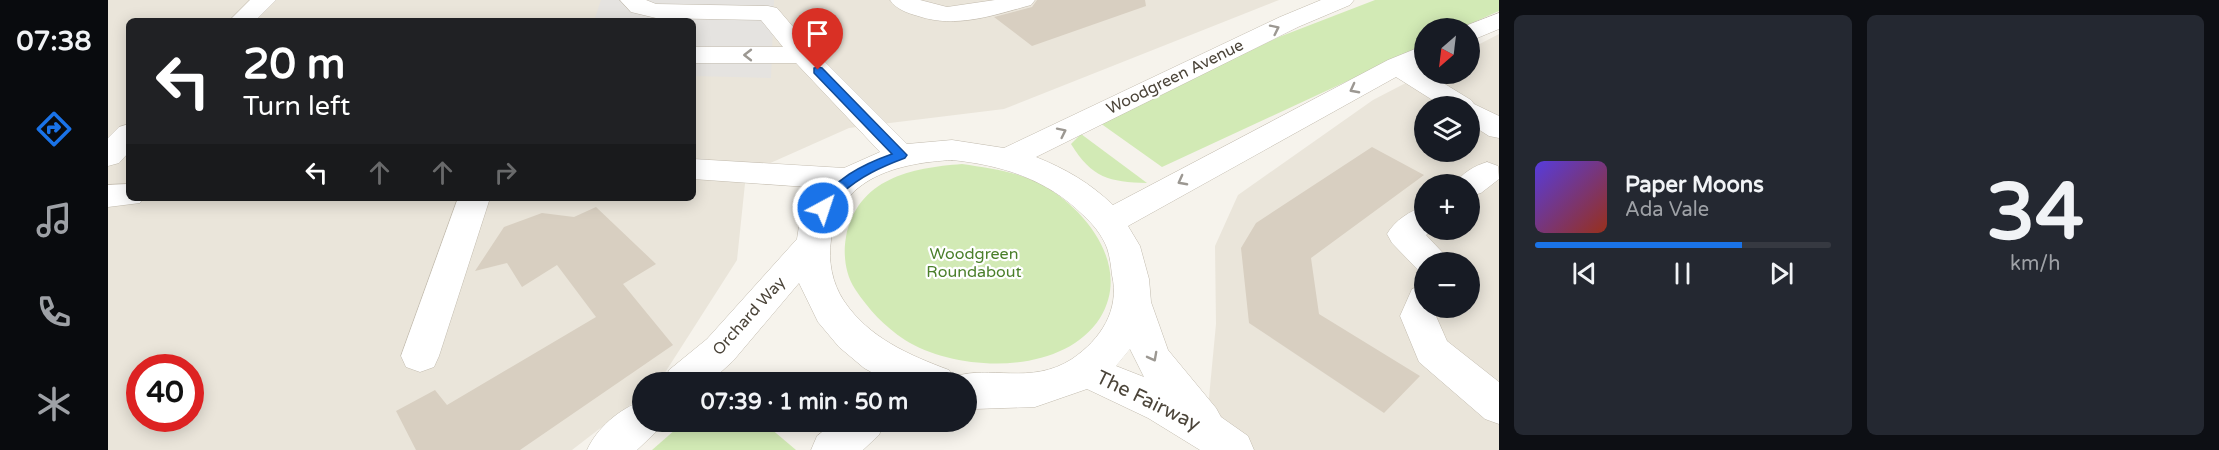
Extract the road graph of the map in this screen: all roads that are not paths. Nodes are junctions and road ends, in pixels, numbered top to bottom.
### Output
1 (264, 0) edge
2 (902, 0) edge
3 (1023, 0) edge
4 (1342, 0) edge
5 (636, 9) edge
6 (244, 18) edge
7 (1499, 20) edge
8 (1480, 29) edge
9 (696, 55) edge
10 (803, 55) junction
11 (1414, 58) edge
12 (1398, 66) junction
13 (1445, 96) edge
14 (1480, 118) edge
15 (1499, 129) edge
16 (126, 137) edge
17 (900, 155) junction
18 (108, 156) edge
19 (1010, 158) junction
20 (696, 169) edge
21 (746, 174) junction
22 (850, 179) junction
23 (126, 195) edge
24 (108, 196) edge
25 (473, 201) edge
26 (823, 208) junction
27 (1109, 222) junction
28 (1414, 226) edge
29 (811, 246) junction
30 (1421, 252) edge
31 (1133, 302) junction
32 (1419, 318) edge
33 (420, 356) dead end
34 (1085, 371) junction
35 (695, 372) edge
36 (904, 372) edge
37 (977, 392) edge
38 (1499, 406) edge
39 (632, 428) edge
40 (853, 432) edge
41 (1222, 441) edge
42 (608, 450) edge
43 (832, 450) edge

1 - 6 street
2 - 3 street
19 -> 4 street, Woodgreen Avenue
5 - 10 street
7 - 8 street
10 -> 9 street
10 - 17 street
11 - 12 street
12 - 13 street
12 -> 27 street
14 - 15 street
16 - 18 street
17 - 19 street
17 - 22 street
19 - 27 street
20 - 21 street
21 - 22 street
21 - 26 street
22 - 26 street
23 - 24 street
25 - 33 street
26 - 29 street
27 - 31 street
28 - 30 street
29 - 35 street, Orchard Way
29 - 36 street
31 - 34 street
31 -> 41 street, The Fairway
32 - 38 street
34 - 37 street
34 - 41 street, The Fairway
39 - 42 street
40 - 43 street

